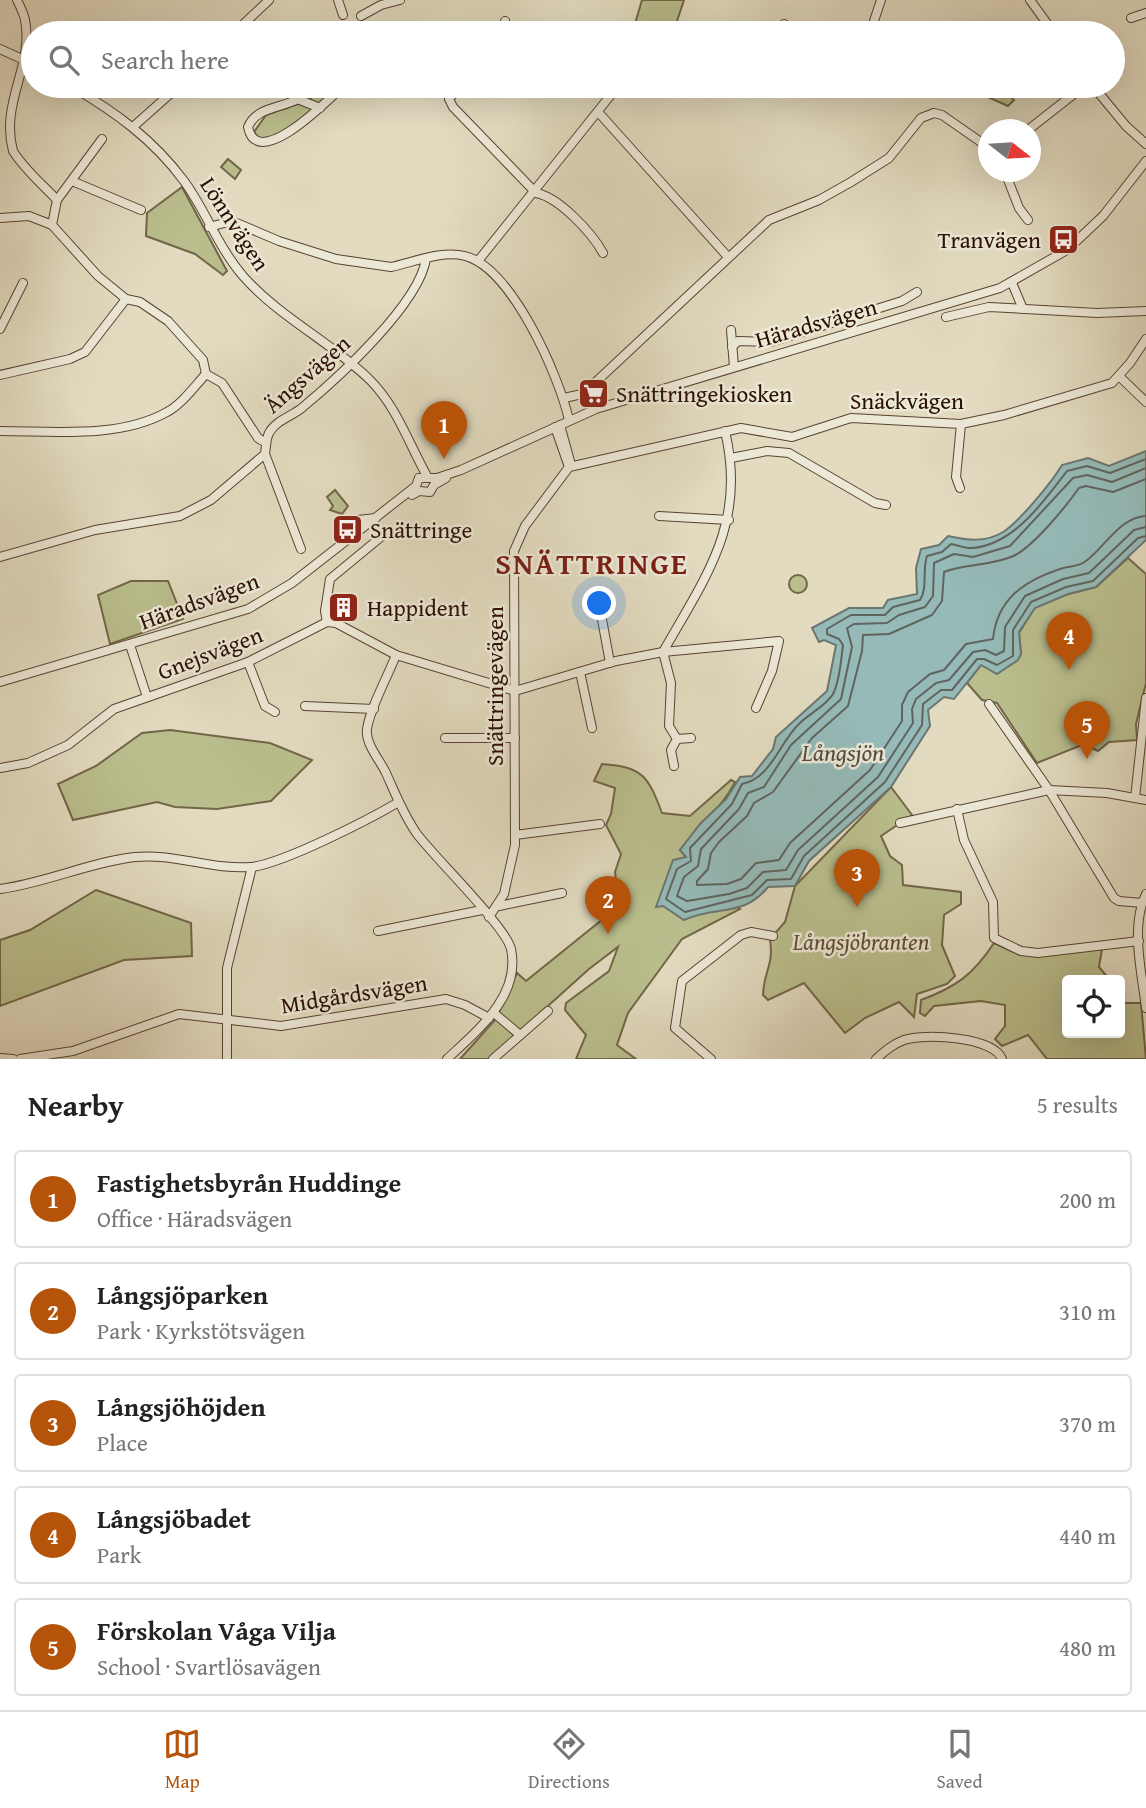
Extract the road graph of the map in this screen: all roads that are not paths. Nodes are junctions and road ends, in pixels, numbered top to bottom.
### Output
1 (17, 0) edge
2 (269, 0) edge
3 (338, 0) edge
4 (400, 0) edge
5 (881, 0) edge
6 (1030, 0) edge
7 (1146, 13) edge
8 (343, 15) dead end
9 (361, 16) dead end
10 (1131, 18) dead end
11 (25, 21) edge
12 (247, 21) edge
13 (874, 21) edge
14 (1045, 21) edge
15 (0, 49) edge
16 (21, 49) edge
17 (20, 56) junction
18 (90, 98) edge
19 (166, 98) edge
20 (330, 98) edge
21 (450, 98) edge
22 (610, 98) edge
23 (1069, 98) edge
24 (1103, 98) edge
25 (300, 100) joint
26 (320, 108) junction
27 (599, 113) junction
28 (1041, 120) edge
29 (134, 126) junction
30 (102, 139) dead end
31 (978, 140) edge
32 (1146, 144) edge
33 (1146, 161) edge
34 (72, 181) junction
35 (1009, 182) edge
36 (536, 193) junction
37 (57, 200) junction
38 (141, 210) dead end
39 (0, 218) edge
40 (1028, 220) dead end
41 (52, 225) junction
42 (209, 227) junction
43 (603, 253) dead end
44 (728, 257) junction
45 (426, 259) junction
46 (478, 261) junction
47 (23, 283) dead end
48 (1012, 283) junction
49 (917, 292) dead end
50 (126, 299) junction
51 (1023, 309) junction
52 (1146, 311) edge
53 (946, 317) dead end
54 (0, 329) edge
55 (731, 330) dead end
56 (1146, 339) edge
57 (732, 347) junction
58 (351, 363) junction
59 (734, 367) junction
60 (206, 374) junction
61 (0, 375) edge
62 (1119, 376) junction
63 (564, 398) junction
64 (1146, 402) edge
65 (569, 420) junction
66 (961, 424) junction
67 (557, 426) junction
68 (0, 431) edge
69 (725, 432) junction
70 (266, 443) junction
71 (265, 454) junction
72 (731, 458) junction
73 (569, 467) junction
74 (424, 482) junction
75 (960, 488) dead end
76 (886, 505) dead end
77 (659, 516) dead end
78 (377, 518) junction
79 (358, 520) dead end
80 (729, 520) junction
81 (387, 532) dead end
82 (343, 533) dead end
83 (340, 547) junction
84 (301, 549) dead end
85 (0, 557) edge
86 (601, 614) dead end
87 (327, 622) junction
88 (130, 645) junction
89 (663, 652) junction
90 (396, 655) junction
91 (248, 662) junction
92 (610, 663) junction
93 (580, 672) junction
94 (0, 682) edge
95 (515, 691) junction
96 (147, 698) junction
97 (1146, 698) edge
98 (989, 704) dead end
99 (305, 706) dead end
100 (756, 708) dead end
101 (374, 709) junction
102 (275, 712) dead end
103 (592, 728) dead end
104 (445, 738) dead end
105 (515, 738) junction
106 (691, 738) dead end
107 (677, 739) junction
108 (674, 766) dead end
109 (0, 768) edge
110 (1049, 790) junction
111 (1135, 798) junction
112 (1146, 800) edge
113 (397, 803) junction
114 (957, 808) junction
115 (900, 823) dead end
116 (600, 824) dead end
117 (515, 835) junction
118 (252, 867) junction
119 (0, 889) edge
120 (562, 893) dead end
121 (1144, 898) edge
122 (499, 905) junction
123 (482, 910) junction
124 (489, 917) junction
125 (378, 930) dead end
126 (773, 936) dead end
127 (1139, 941) junction
128 (1146, 1008) edge
129 (548, 1011) dead end
130 (491, 1015) junction
131 (229, 1021) junction
132 (520, 1035) junction
133 (0, 1058) edge
134 (13, 1059) edge
135 (20, 1059) edge
136 (227, 1059) edge
137 (447, 1059) edge
138 (492, 1059) edge
139 (711, 1059) edge
140 (876, 1059) edge
141 (1002, 1059) edge

1 - 11 street
2 - 12 street
3 - 8 street
4 - 9 street
5 - 13 street
6 - 14 street
7 - 10 street
15 - 17 street
16 - 17 street
17 - 37 street
18 - 29 street, Lönnvägen
19 - 29 street
20 - 26 street
21 - 36 street
22 - 27 street
23 - 28 street
24 - 32 street
25 - 26 street
25 - 26 street
27 - 36 street
27 - 44 street
29 - 42 street, Lönnvägen
30 - 34 street
31 - 44 street
33 - 48 street, Häradsvägen
34 - 37 street
34 - 38 street
35 - 40 street
36 - 43 street
36 - 46 street
37 - 41 street
39 - 41 street
41 - 50 street
42 - 45 street
42 - 58 street, Lönnvägen
44 - 63 street
45 - 46 street
45 - 58 street, Ängsvägen
46 - 63 street
47 - 54 street
48 - 51 street
48 - 59 street, Häradsvägen
49 - 57 street, Häradsvägen
50 - 60 street
50 - 61 street
51 - 52 street
51 - 53 street
55 - 57 street
56 - 62 street, Snäckvägen
57 - 59 street
58 - 70 street, Ängsvägen
58 - 74 street, Lönnvägen
59 - 65 street, Häradsvägen
60 - 68 street
60 - 70 street
62 - 64 street
62 - 66 street, Snäckvägen
63 - 65 street
65 - 67 street, Häradsvägen
66 - 69 street, Snäckvägen
66 - 75 street
67 - 73 street
67 - 74 street, Häradsvägen
69 - 72 street
69 - 73 street, Snäckvägen
70 - 71 street, Ängsvägen
71 - 84 street
71 - 85 street
72 - 76 street
72 - 80 street
73 - 95 street, Snättringevägen
74 - 78 street, Häradsvägen
77 - 80 street
78 - 79 street
78 - 83 street, Häradsvägen
80 - 89 street
81 - 87 street
82 - 83 street
83 - 88 street, Häradsvägen
86 - 92 street
87 - 90 street
87 - 91 street, Gnejsvägen
88 - 94 street, Häradsvägen
88 - 96 street
89 - 92 street
89 - 100 street
89 - 107 street
90 - 95 street
90 - 101 street
91 - 96 street, Gnejsvägen
91 - 102 street
92 - 93 street
93 - 95 street
93 - 103 street
95 - 105 street, Snättringevägen
96 - 109 street, Gnejsvägen
97 - 111 street
98 - 110 street
99 - 101 street
101 - 113 street
104 - 105 street
105 - 117 street, Snättringevägen
106 - 107 street
107 - 108 street
110 - 111 street
110 - 114 street
110 - 121 street
111 - 112 street
113 - 118 street
113 - 123 street
114 - 115 street
114 - 127 street
116 - 117 street
117 - 122 street, Snättringevägen
118 - 119 street
118 - 131 street
120 - 122 street
121 - 127 street
122 - 124 street, Snättringevägen
123 - 124 street
123 - 125 street
124 - 130 street
126 - 139 street
127 - 128 street
129 - 132 street
130 - 131 street, Midgårdsvägen
130 - 132 street, Midgårdsvägen
130 - 137 street
131 - 135 street, Midgårdsvägen
131 - 136 street
132 - 138 street
133 - 134 street
140 - 141 street

